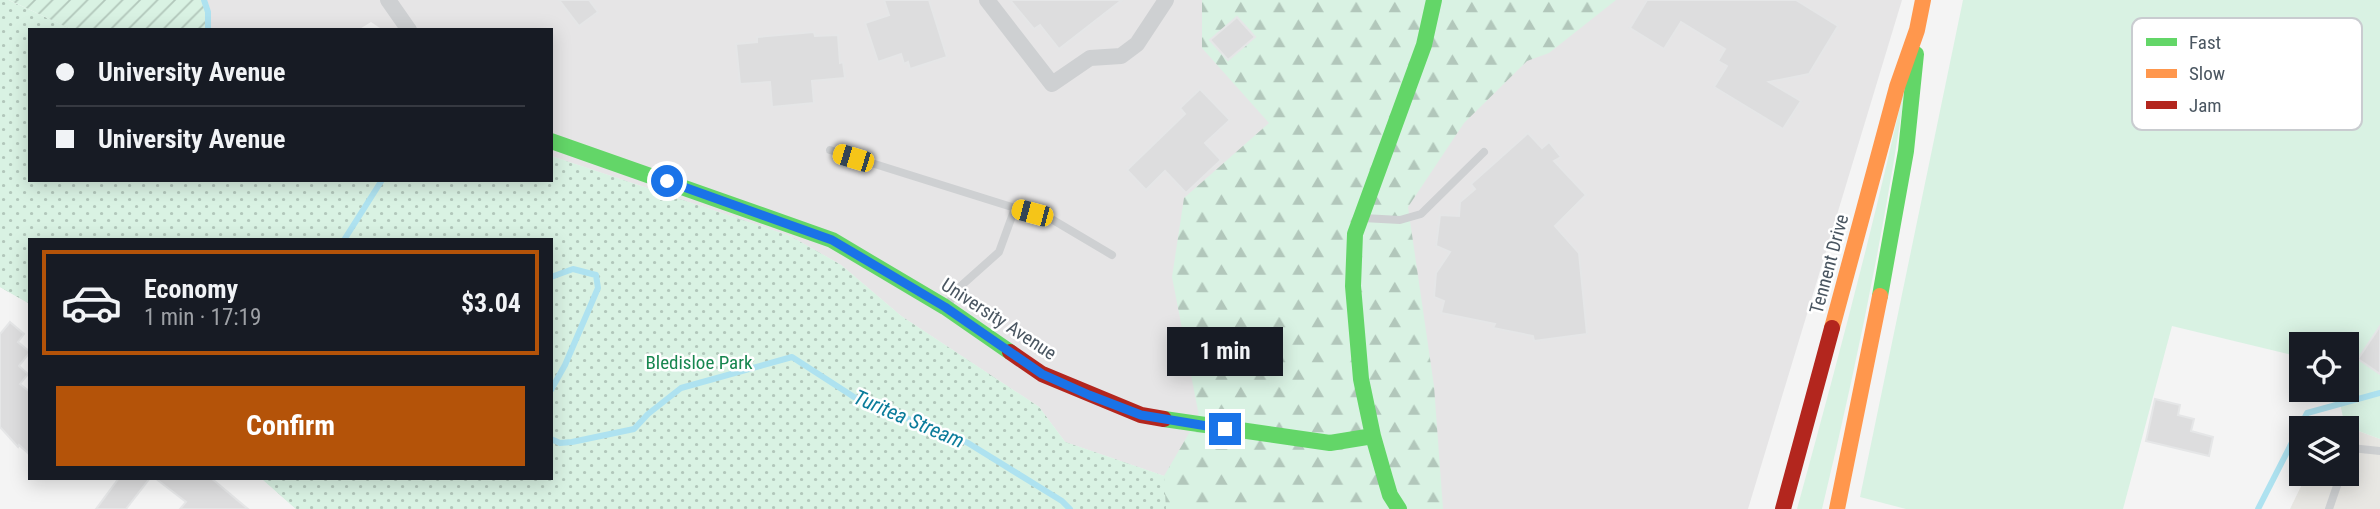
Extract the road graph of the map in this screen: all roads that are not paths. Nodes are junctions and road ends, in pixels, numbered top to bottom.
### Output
1 (388, 0) edge
2 (987, 0) edge
3 (1166, 0) edge
4 (1434, 0) edge
5 (1923, 0) edge
6 (408, 28) edge
7 (1917, 30) junction
8 (553, 142) edge
9 (830, 150) dead end
10 (1484, 152) dead end
11 (1015, 208) junction
12 (1360, 217) junction
13 (1112, 255) dead end
14 (945, 307) junction
15 (1373, 436) junction
16 (2359, 446) edge
17 (2380, 451) edge
18 (2338, 486) edge
19 (1399, 509) edge
20 (1783, 509) edge
21 (1836, 509) edge
22 (2329, 509) edge

1 - 6 street
2 - 3 street
4 - 12 street
5 - 7 street, Tennent Drive
7 - 20 street, Tennent Drive
7 - 21 street, Tennent Drive
8 - 14 street, University Avenue
9 - 11 lane
10 - 12 lane
11 - 13 lane
11 - 14 lane
12 - 15 street
14 - 15 street, University Avenue
15 - 19 street
16 - 17 lane
18 - 22 lane

